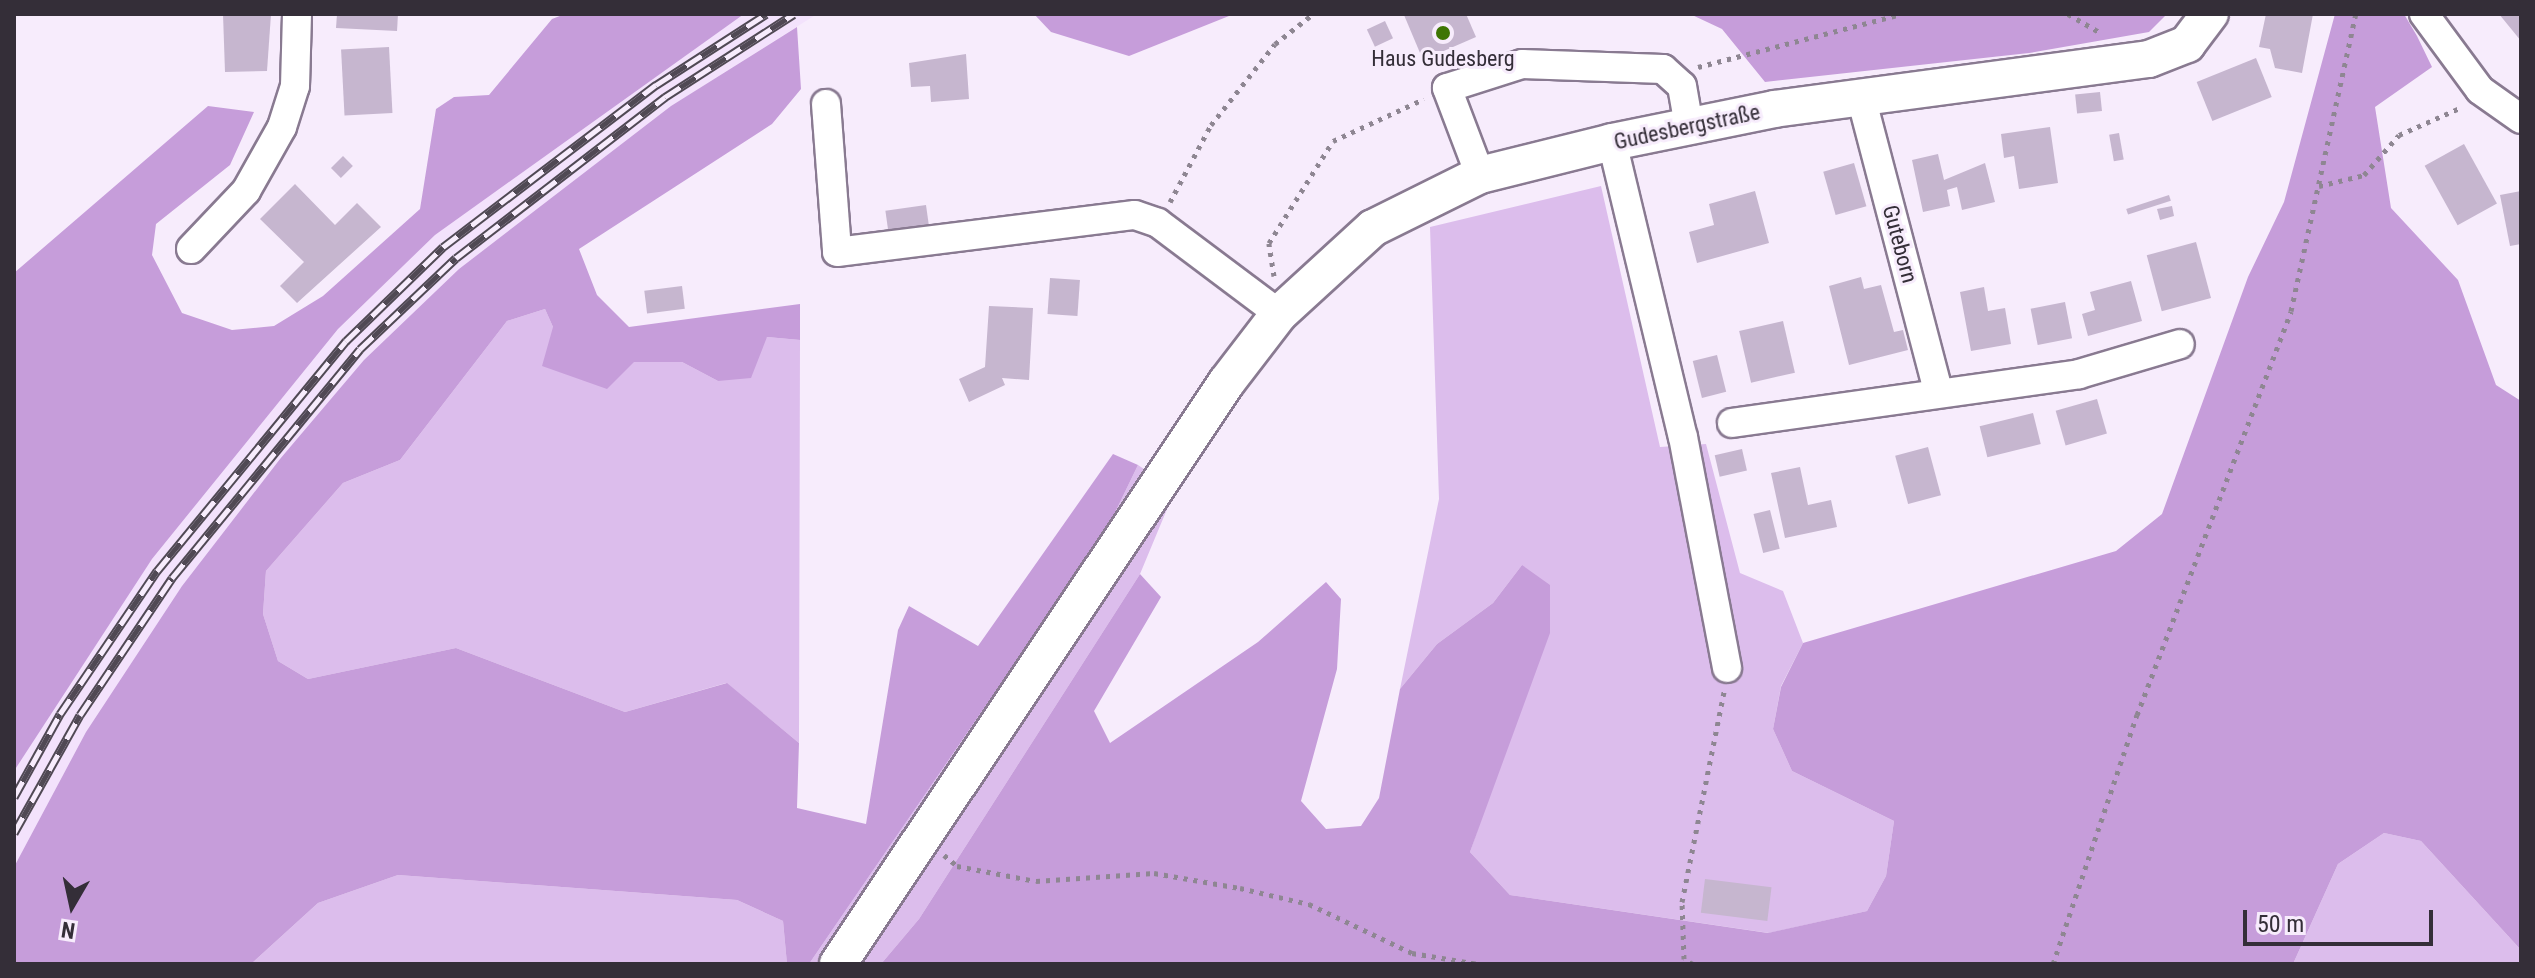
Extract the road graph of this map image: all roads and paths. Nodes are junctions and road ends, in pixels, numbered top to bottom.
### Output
1 (297, 14) edge
2 (1313, 14) edge
3 (1901, 14) edge
4 (2210, 14) edge
5 (2356, 14) edge
6 (2424, 14) edge
7 (1674, 74) junction
8 (1447, 88) junction
9 (2480, 90) junction
10 (1861, 97) junction
11 (826, 104) dead end
12 (2521, 119) edge
13 (1689, 126) junction
14 (1612, 142) junction
15 (1480, 175) junction
16 (2319, 186) junction
17 (1158, 223) junction
18 (191, 249) dead end
19 (1279, 314) junction
20 (2180, 344) dead end
21 (1938, 391) junction
22 (1732, 423) dead end
23 (1727, 668) joint
24 (928, 839) junction
25 (1684, 961) edge
26 (838, 964) edge
27 (1478, 964) edge
28 (1693, 964) edge
29 (2053, 964) edge

1 - 18 street
2 - 17 path
3 - 7 path
4 - 10 main road, Gudesbergstraße
5 - 16 path
6 - 9 street
7 - 8 street
7 - 13 street
8 - 15 street
8 - 19 path
9 - 12 street
9 - 16 path
10 - 13 main road, Gudesbergstraße
10 - 21 street, Guteborn
11 - 17 street
13 - 14 main road, Gudesbergstraße
14 - 15 main road, Gudesbergstraße
14 - 23 street
15 - 19 main road, Gudesbergstraße
16 - 29 path
17 - 19 street
19 - 24 main road, Gudesbergstraße
20 - 21 street
21 - 22 street
23 - 25 path
24 - 26 main road, Gudesbergstraße
24 - 27 path
25 - 28 path

